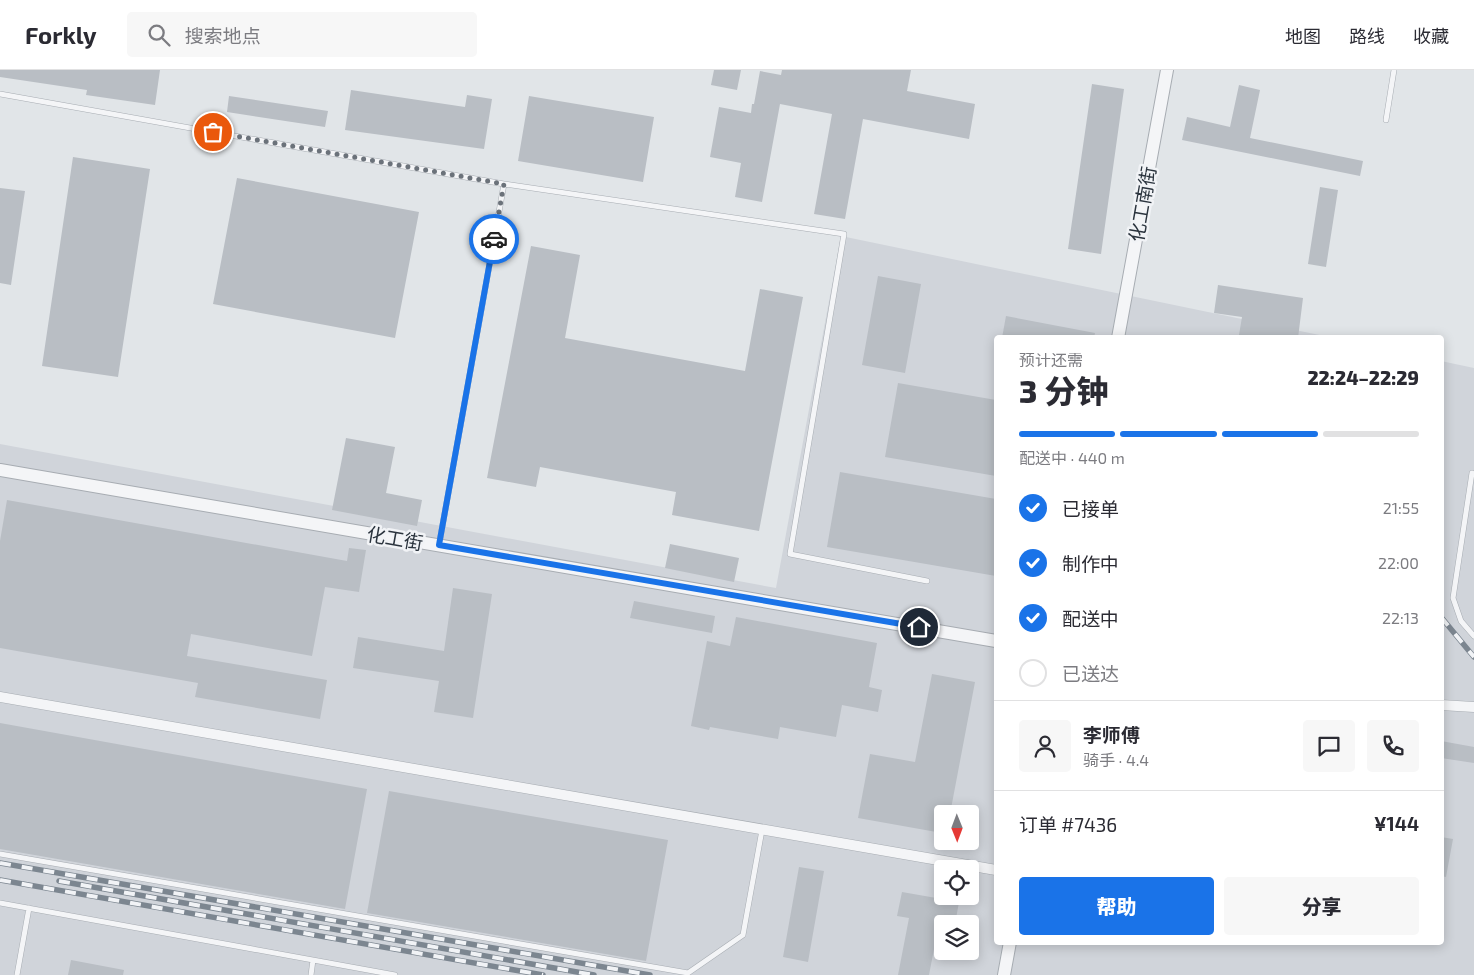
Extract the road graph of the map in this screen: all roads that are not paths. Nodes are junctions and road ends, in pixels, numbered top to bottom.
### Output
1 (1167, 70) edge
2 (1394, 70) edge
3 (0, 94) edge
4 (1386, 120) dead end
5 (504, 184) junction
6 (1119, 335) edge
7 (0, 470) edge
8 (1472, 474) dead end
9 (439, 545) junction
10 (927, 581) dead end
11 (1474, 636) edge
12 (994, 641) edge
13 (0, 697) edge
14 (1444, 705) edge
15 (1474, 707) edge
16 (762, 829) junction
17 (0, 854) edge
18 (994, 870) edge
19 (0, 903) edge
20 (29, 908) junction
21 (1009, 945) edge
22 (313, 960) junction
23 (17, 975) edge
24 (311, 975) edge
25 (395, 975) edge
26 (1004, 975) edge

1 - 6 street, 化工南街
2 - 4 lane
3 - 5 lane
5 - 9 lane
5 - 10 lane
7 - 9 street, 化工街
8 - 11 lane
9 - 12 street, 化工街
13 - 16 street
14 - 15 street
16 - 17 lane
16 - 18 street
19 - 20 lane
20 - 22 lane
20 - 23 lane
21 - 26 street
22 - 24 lane
22 - 25 lane

